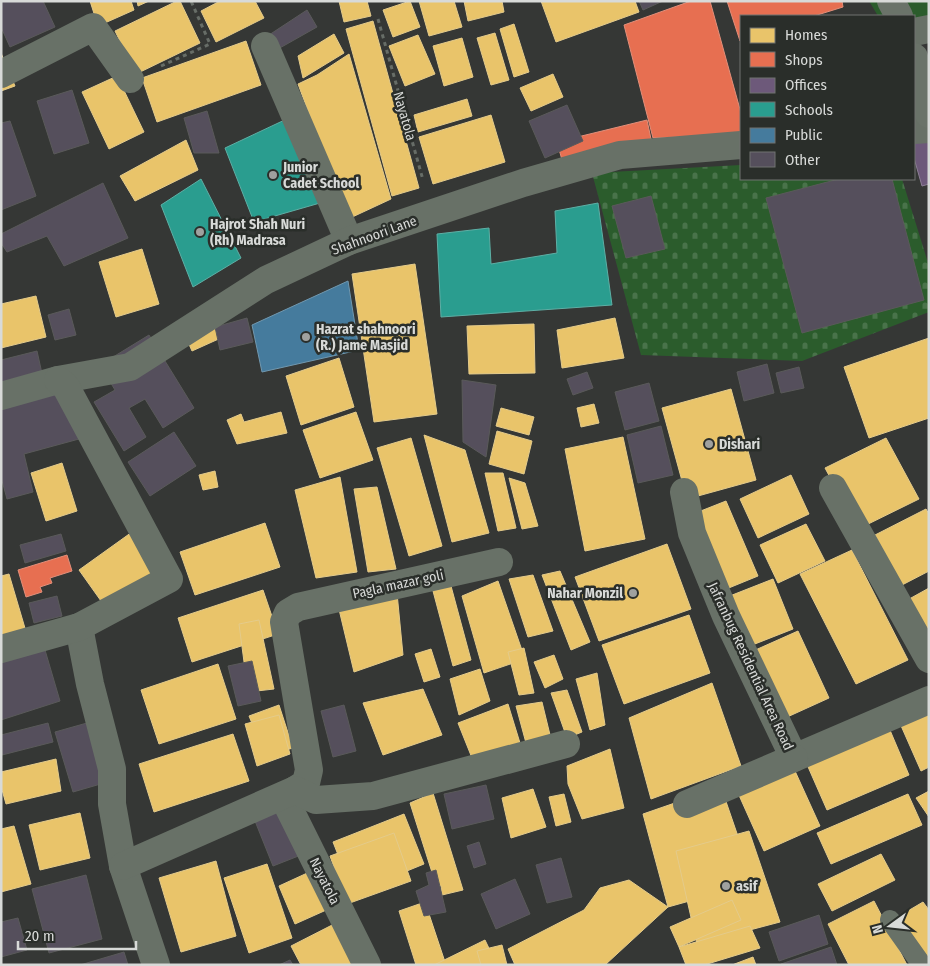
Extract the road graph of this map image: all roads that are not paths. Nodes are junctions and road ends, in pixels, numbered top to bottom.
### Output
1 (891, 1) edge
2 (898, 15) edge
3 (929, 29) edge
4 (915, 32) edge
5 (265, 46) dead end
6 (915, 61) edge
7 (1, 74) edge
8 (130, 79) road end
9 (929, 114) edge
10 (929, 129) edge
11 (915, 130) edge
12 (740, 145) edge
13 (349, 240) junction
14 (58, 380) junction
15 (1, 396) edge
16 (833, 488) dead end
17 (684, 492) dead end
18 (499, 562) dead end
19 (80, 627) junction
20 (1, 649) edge
21 (929, 660) edge
22 (929, 700) edge
23 (566, 744) dead end
24 (794, 758) junction
25 (289, 793) junction
26 (687, 804) dead end
27 (123, 866) junction
28 (890, 920) dead end
29 (156, 965) edge
30 (367, 965) edge
31 (922, 965) edge

1 - 2 street
3 - 4 street
5 - 13 street
6 - 9 street
7 - 8 street
10 - 11 street
12 - 13 street, Shahnoori Lane
13 - 14 street, Shahnoori Lane
14 - 15 street, Shahnoori Lane
14 - 19 street
16 - 21 street
17 - 24 street, Jafranbug Residential Area Road
18 - 25 street, Pagla mazar goli
19 - 20 street
19 - 27 street
22 - 24 street, Jafranbug Residential Area Road
23 - 25 street
24 - 26 street
25 - 27 street
25 - 30 street, Nayatola
27 - 29 street
28 - 31 lane

